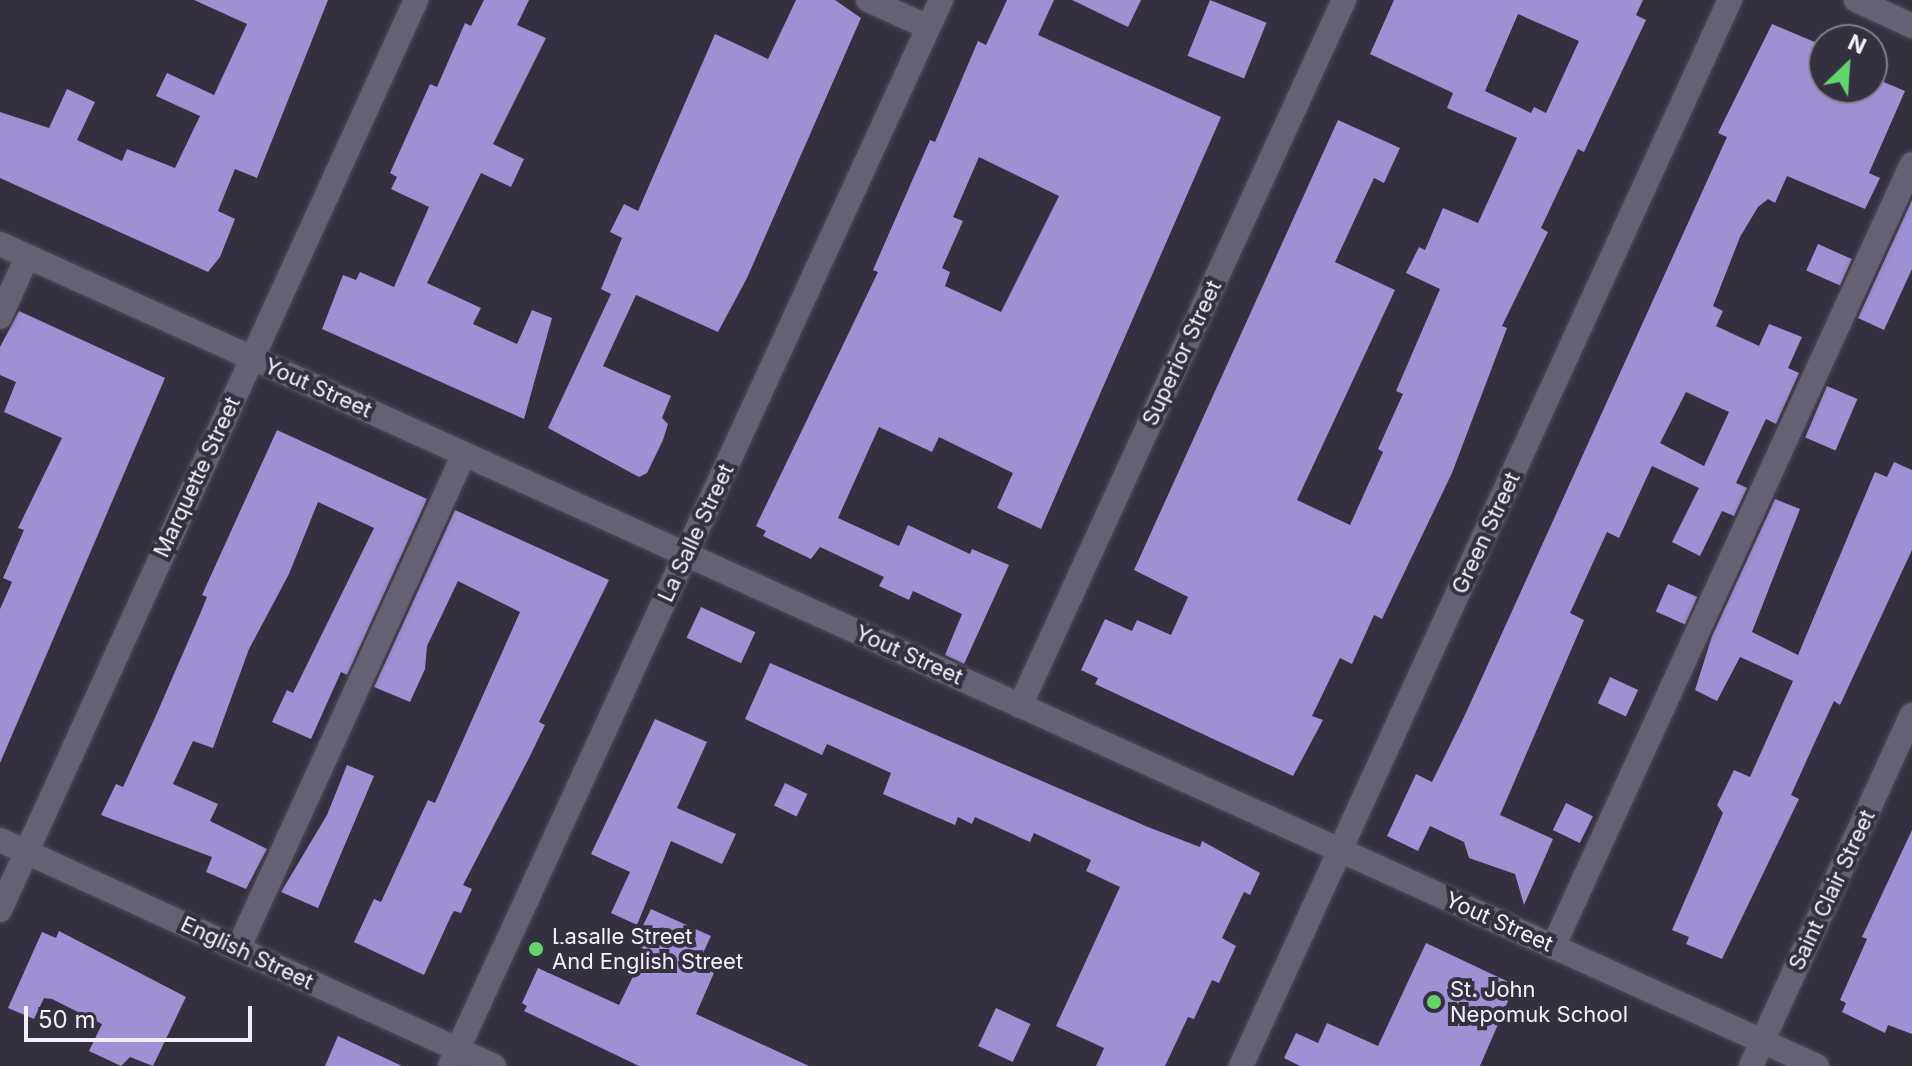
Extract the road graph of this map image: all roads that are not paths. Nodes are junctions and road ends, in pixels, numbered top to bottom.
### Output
1 (416, 0) edge
2 (868, 0) edge
3 (941, 0) edge
4 (1344, 0) edge
5 (1730, 0) edge
6 (1863, 1) edge
7 (1912, 26) edge
8 (928, 27) junction
9 (1912, 164) edge
10 (0, 244) edge
11 (27, 257) junction
12 (0, 317) edge
13 (252, 358) junction
14 (464, 454) junction
15 (686, 555) junction
16 (1020, 706) junction
17 (1912, 715) edge
18 (0, 840) edge
19 (1340, 850) junction
20 (26, 852) junction
21 (0, 910) edge
22 (1553, 947) junction
23 (238, 949) junction
24 (1763, 1041) junction
25 (454, 1058) edge
26 (494, 1066) edge
27 (1241, 1066) edge
28 (1751, 1066) edge
29 (1817, 1066) edge

1 - 13 street, Marquette Street
2 - 8 street
3 - 8 street, La Salle Street
4 - 16 street, Superior Street
5 - 19 street, Green Street
6 - 7 street
8 - 15 street, La Salle Street
9 - 22 street
10 - 11 street, Yout Street
11 - 12 street
11 - 13 street, Yout Street
13 - 14 street, Yout Street
13 - 20 street, Marquette Street
14 - 15 street, Yout Street
14 - 23 street
15 - 16 street, Yout Street
15 - 25 street, La Salle Street
16 - 19 street, Yout Street
17 - 24 street, Saint Clair Street
18 - 20 street, English Street
19 - 22 street, Yout Street
19 - 27 street, Green Street
20 - 21 street, Marquette Street
20 - 23 street, English Street
22 - 24 street, Yout Street
23 - 25 street, English Street
24 - 28 street, Saint Clair Street
24 - 29 street, Yout Street
25 - 26 street, English Street

